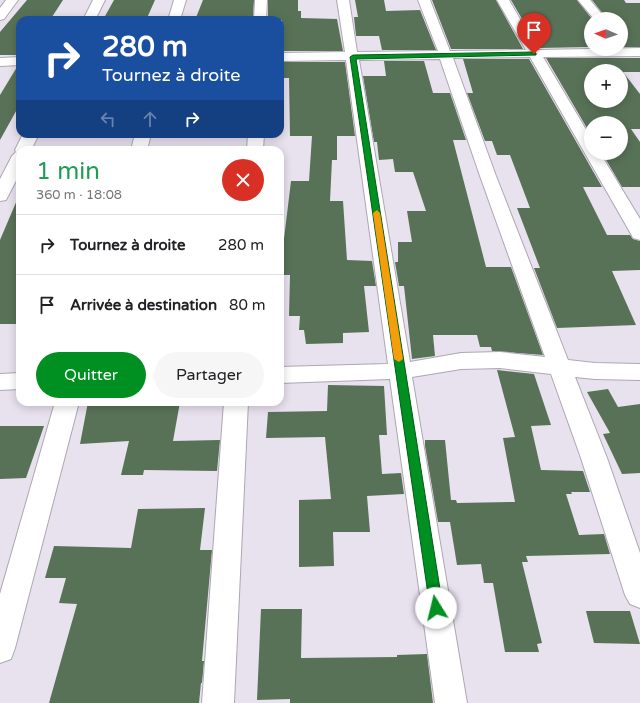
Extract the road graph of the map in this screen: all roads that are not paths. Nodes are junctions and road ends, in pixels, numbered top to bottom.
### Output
1 (12, 0) edge
2 (99, 0) edge
3 (180, 0) edge
4 (261, 0) edge
5 (343, 0) edge
6 (424, 0) edge
7 (503, 0) edge
8 (584, 0) edge
9 (594, 12) edge
10 (0, 16) edge
11 (91, 16) edge
12 (175, 16) edge
13 (260, 16) edge
14 (631, 53) edge
15 (534, 54) junction
16 (446, 56) junction
17 (284, 57) edge
18 (353, 57) junction
19 (16, 61) edge
20 (0, 62) edge
21 (584, 138) edge
22 (597, 160) edge
23 (16, 164) edge
24 (0, 196) edge
25 (640, 234) edge
26 (560, 367) junction
27 (401, 371) junction
28 (640, 372) edge
29 (284, 375) edge
30 (16, 381) edge
31 (0, 382) edge
32 (66, 406) edge
33 (236, 406) edge
34 (640, 595) edge
35 (0, 648) edge
36 (218, 703) edge
37 (451, 703) edge

1 - 10 street
2 - 11 street
3 - 12 street
4 - 13 street
5 - 18 street
6 - 16 street
7 - 15 street
8 - 9 street
14 - 15 street
15 - 16 street
15 - 21 street
16 - 18 street
16 - 26 street
17 - 18 street
18 - 27 street
19 - 20 street
22 - 25 street
23 - 24 street
26 - 27 street
26 - 28 street
26 - 34 street
27 - 29 street
27 - 37 street
30 - 31 street
32 - 35 street
33 - 36 street

